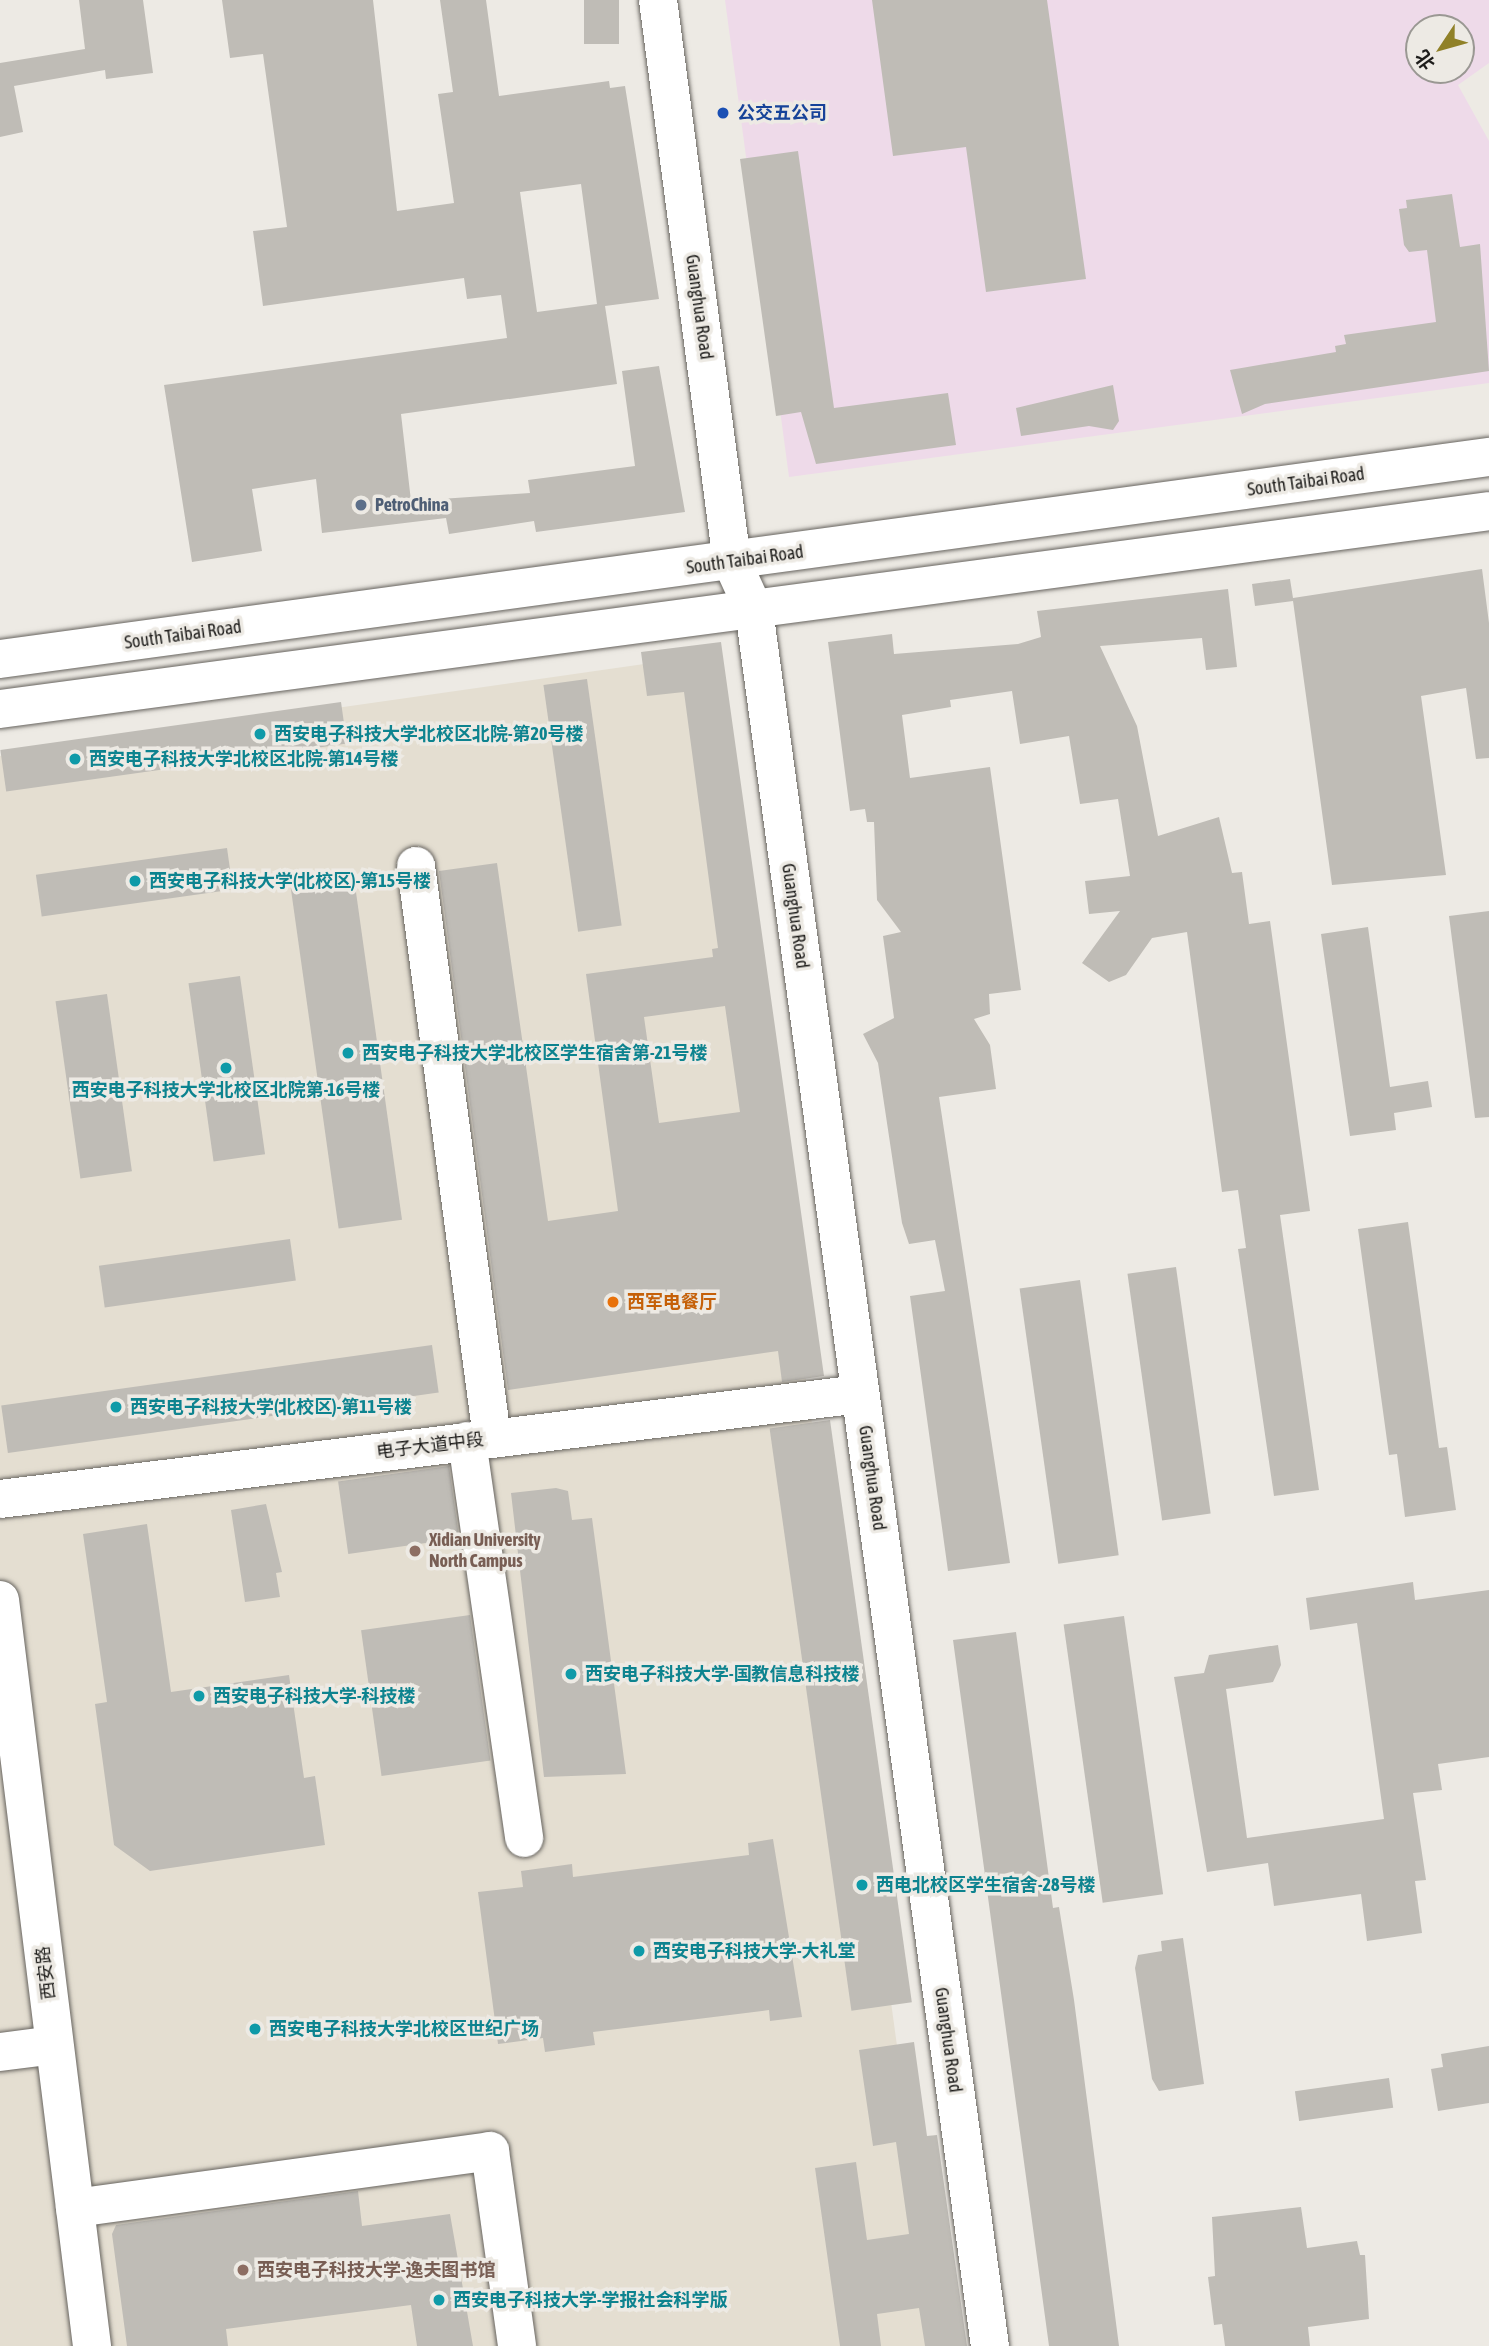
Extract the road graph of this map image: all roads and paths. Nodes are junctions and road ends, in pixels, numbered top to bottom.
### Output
1 (658, 0) edge
2 (683, 0) edge
3 (1489, 457) edge
4 (1489, 511) edge
5 (744, 560) junction
6 (754, 610) junction
7 (0, 659) edge
8 (0, 709) edge
9 (416, 866) dead end
10 (860, 1394) junction
11 (480, 1440) junction
12 (0, 1499) edge
13 (0, 1600) edge
14 (524, 1838) dead end
15 (54, 2045) junction
16 (0, 2052) edge
17 (75, 2208) junction
18 (92, 2346) edge
19 (517, 2346) edge
20 (990, 2346) edge

1 - 5 street, Guanghua Road
2 - 5 street, Guanghua Road
3 - 5 street, South Taibai Road
4 - 6 street
5 - 6 street, Guanghua Road
5 - 7 street, South Taibai Road
6 - 8 street
6 - 10 street, Guanghua Road
9 - 11 street
10 - 11 street, 电子大道中段
10 - 20 street, Guanghua Road
11 - 12 street, 电子大道中段
11 - 14 street
13 - 15 street, 西安路
15 - 16 street
15 - 17 street, 西安路
17 - 18 street, 西安路
17 - 19 street

